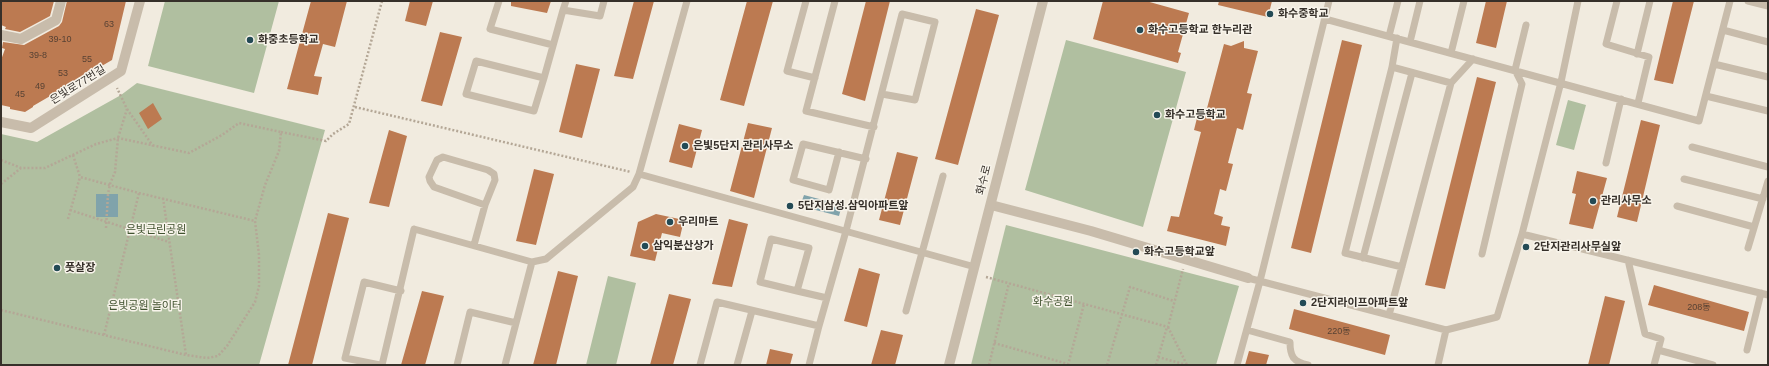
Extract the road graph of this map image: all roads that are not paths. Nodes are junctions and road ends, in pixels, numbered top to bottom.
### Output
1 (61, 1) edge
2 (140, 1) edge
3 (498, 1) edge
4 (566, 1) edge
5 (604, 1) edge
6 (687, 1) edge
7 (806, 1) edge
8 (835, 1) edge
9 (1043, 1) edge
10 (1329, 1) edge
11 (1398, 1) edge
12 (1420, 1) edge
13 (1464, 1) edge
14 (1578, 1) edge
15 (1617, 1) edge
16 (1650, 1) edge
17 (1730, 1) edge
18 (1748, 1) edge
19 (1768, 6) edge
20 (563, 10) junction
21 (1325, 19) junction
22 (1526, 25) dead end
23 (1723, 30) junction
24 (1, 35) edge
25 (1393, 37) junction
26 (1410, 42) junction
27 (1768, 42) edge
28 (553, 45) junction
29 (1450, 53) junction
30 (1637, 54) junction
31 (1473, 59) junction
32 (1714, 64) junction
33 (1392, 67) junction
34 (1515, 70) junction
35 (1412, 72) junction
36 (1768, 77) edge
37 (544, 78) junction
38 (815, 78) junction
39 (1561, 82) junction
40 (1451, 83) junction
41 (882, 94) junction
42 (1706, 96) junction
43 (1621, 99) junction
44 (1638, 103) junction
45 (1768, 110) edge
46 (1, 122) edge
47 (874, 127) junction
48 (1692, 147) dead end
49 (839, 152) junction
50 (866, 159) junction
51 (1606, 163) dead end
52 (1768, 167) edge
53 (639, 174) junction
54 (943, 176) dead end
55 (1684, 179) dead end
56 (1768, 181) edge
57 (1763, 199) junction
58 (485, 205) junction
59 (990, 205) junction
60 (1677, 206) dead end
61 (1754, 227) junction
62 (846, 231) junction
63 (1522, 234) junction
64 (474, 245) junction
65 (1748, 248) dead end
66 (922, 253) junction
67 (1482, 254) dead end
68 (1363, 258) junction
69 (1628, 260) junction
70 (532, 262) junction
71 (974, 267) junction
72 (1402, 267) junction
73 (1248, 278) joint
74 (1260, 281) junction
75 (401, 291) junction
76 (797, 291) junction
77 (1765, 294) edge
78 (827, 298) junction
79 (752, 311) junction
80 (906, 311) dead end
81 (1389, 315) junction
82 (516, 323) junction
83 (819, 326) junction
84 (1247, 330) junction
85 (1446, 330) junction
86 (1658, 350) junction
87 (1748, 350) dead end
88 (1298, 364) edge
89 (381, 365) edge
90 (457, 365) edge
91 (505, 365) edge
92 (700, 365) edge
93 (737, 365) edge
94 (809, 365) edge
95 (949, 365) edge
96 (1237, 365) edge
97 (1308, 365) edge
98 (1438, 365) edge
99 (1654, 365) edge
100 (1713, 365) edge

1 - 24 street
2 - 46 street, 은빛로77번길
3 - 28 lane
4 - 20 lane
5 - 20 lane
6 - 53 lane
7 - 38 lane
8 - 38 lane
9 - 59 street, 화수로
10 - 21 lane
11 - 25 lane
12 - 26 lane
13 - 29 lane
14 - 39 lane
15 - 30 lane
16 - 30 lane
17 - 23 lane
18 - 19 lane
20 - 28 lane
21 - 25 lane
21 - 74 lane
22 - 34 lane
23 - 27 lane
23 - 32 lane
25 - 26 lane
25 - 33 lane
26 - 29 lane
28 - 37 lane
29 - 31 lane
30 - 44 lane
31 - 34 lane
31 - 40 lane
32 - 36 lane
32 - 42 lane
33 - 35 lane
33 - 68 lane
34 - 39 lane
34 - 67 lane
35 - 40 lane
35 - 68 lane
37 - 37 lane
38 - 47 lane
39 - 43 lane
39 - 63 lane
40 - 72 lane
41 - 41 lane
41 - 47 lane
42 - 44 lane
42 - 45 lane
43 - 44 lane
43 - 51 lane
47 - 50 lane
48 - 52 lane
49 - 49 lane
49 - 50 lane
50 - 62 lane
53 - 62 lane
53 - 70 lane
54 - 66 lane
55 - 57 lane
56 - 57 lane
57 - 61 lane
58 - 58 lane
58 - 64 lane
59 - 71 street, 화수로
59 - 73 street
60 - 61 lane
61 - 65 lane
62 - 66 lane
62 - 78 lane
63 - 69 lane
63 - 85 lane
64 - 70 lane
64 - 75 lane
66 - 71 lane
66 - 80 lane
68 - 72 lane
69 - 77 lane
69 - 86 lane
70 - 82 lane
71 - 95 street, 화수로
72 - 81 lane
73 - 74 lane
74 - 81 lane
74 - 84 lane
75 - 89 lane
75 - 89 lane
76 - 76 lane
76 - 78 lane
77 - 87 lane
78 - 83 lane
79 - 83 lane
79 - 92 lane
79 - 93 lane
81 - 85 lane
82 - 90 lane
82 - 91 lane
83 - 94 lane
84 - 88 lane
84 - 96 lane
85 - 98 lane
86 - 99 lane
86 - 100 lane
88 - 97 lane

